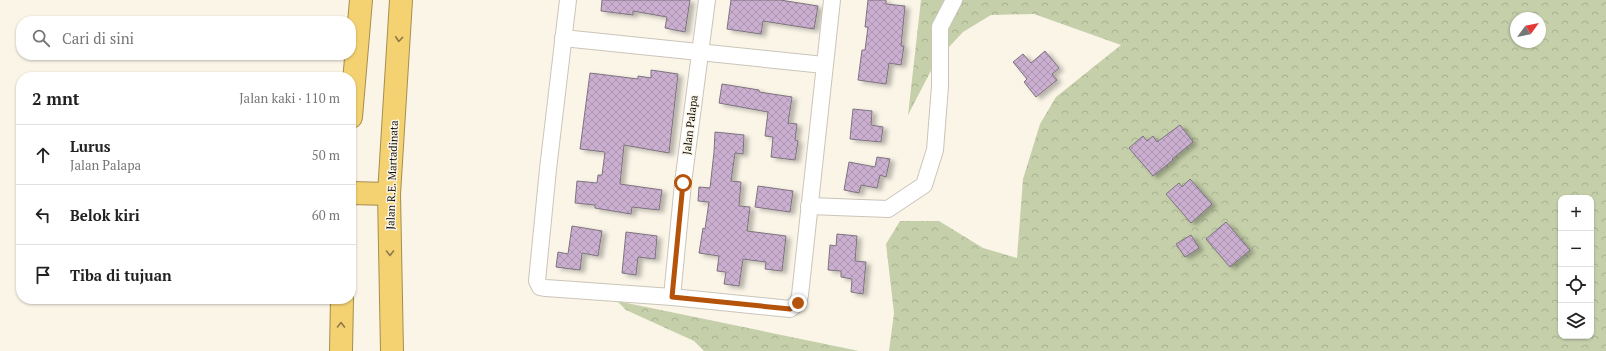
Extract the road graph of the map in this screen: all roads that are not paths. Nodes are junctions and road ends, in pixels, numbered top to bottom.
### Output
1 (361, 0) edge
2 (401, 0) edge
3 (568, 0) edge
4 (707, 0) edge
5 (832, 0) edge
6 (954, 0) edge
7 (563, 38) junction
8 (699, 51) junction
9 (356, 58) edge
10 (356, 60) edge
11 (824, 65) junction
12 (355, 72) edge
13 (356, 193) edge
14 (389, 194) junction
15 (809, 206) junction
16 (672, 297) junction
17 (342, 304) edge
18 (341, 351) edge
19 (392, 351) edge

1 - 9 highway
2 -> 14 highway, Jalan R.E. Martadinata
3 - 7 street
4 - 8 street, Jalan Palapa
5 - 11 street
6 - 15 street
7 - 8 street
7 - 16 street
8 - 11 street
8 - 16 street, Jalan Palapa
10 - 12 highway
11 - 15 street
13 - 14 highway
14 -> 19 highway, Jalan R.E. Martadinata
15 - 16 street
18 -> 17 highway

